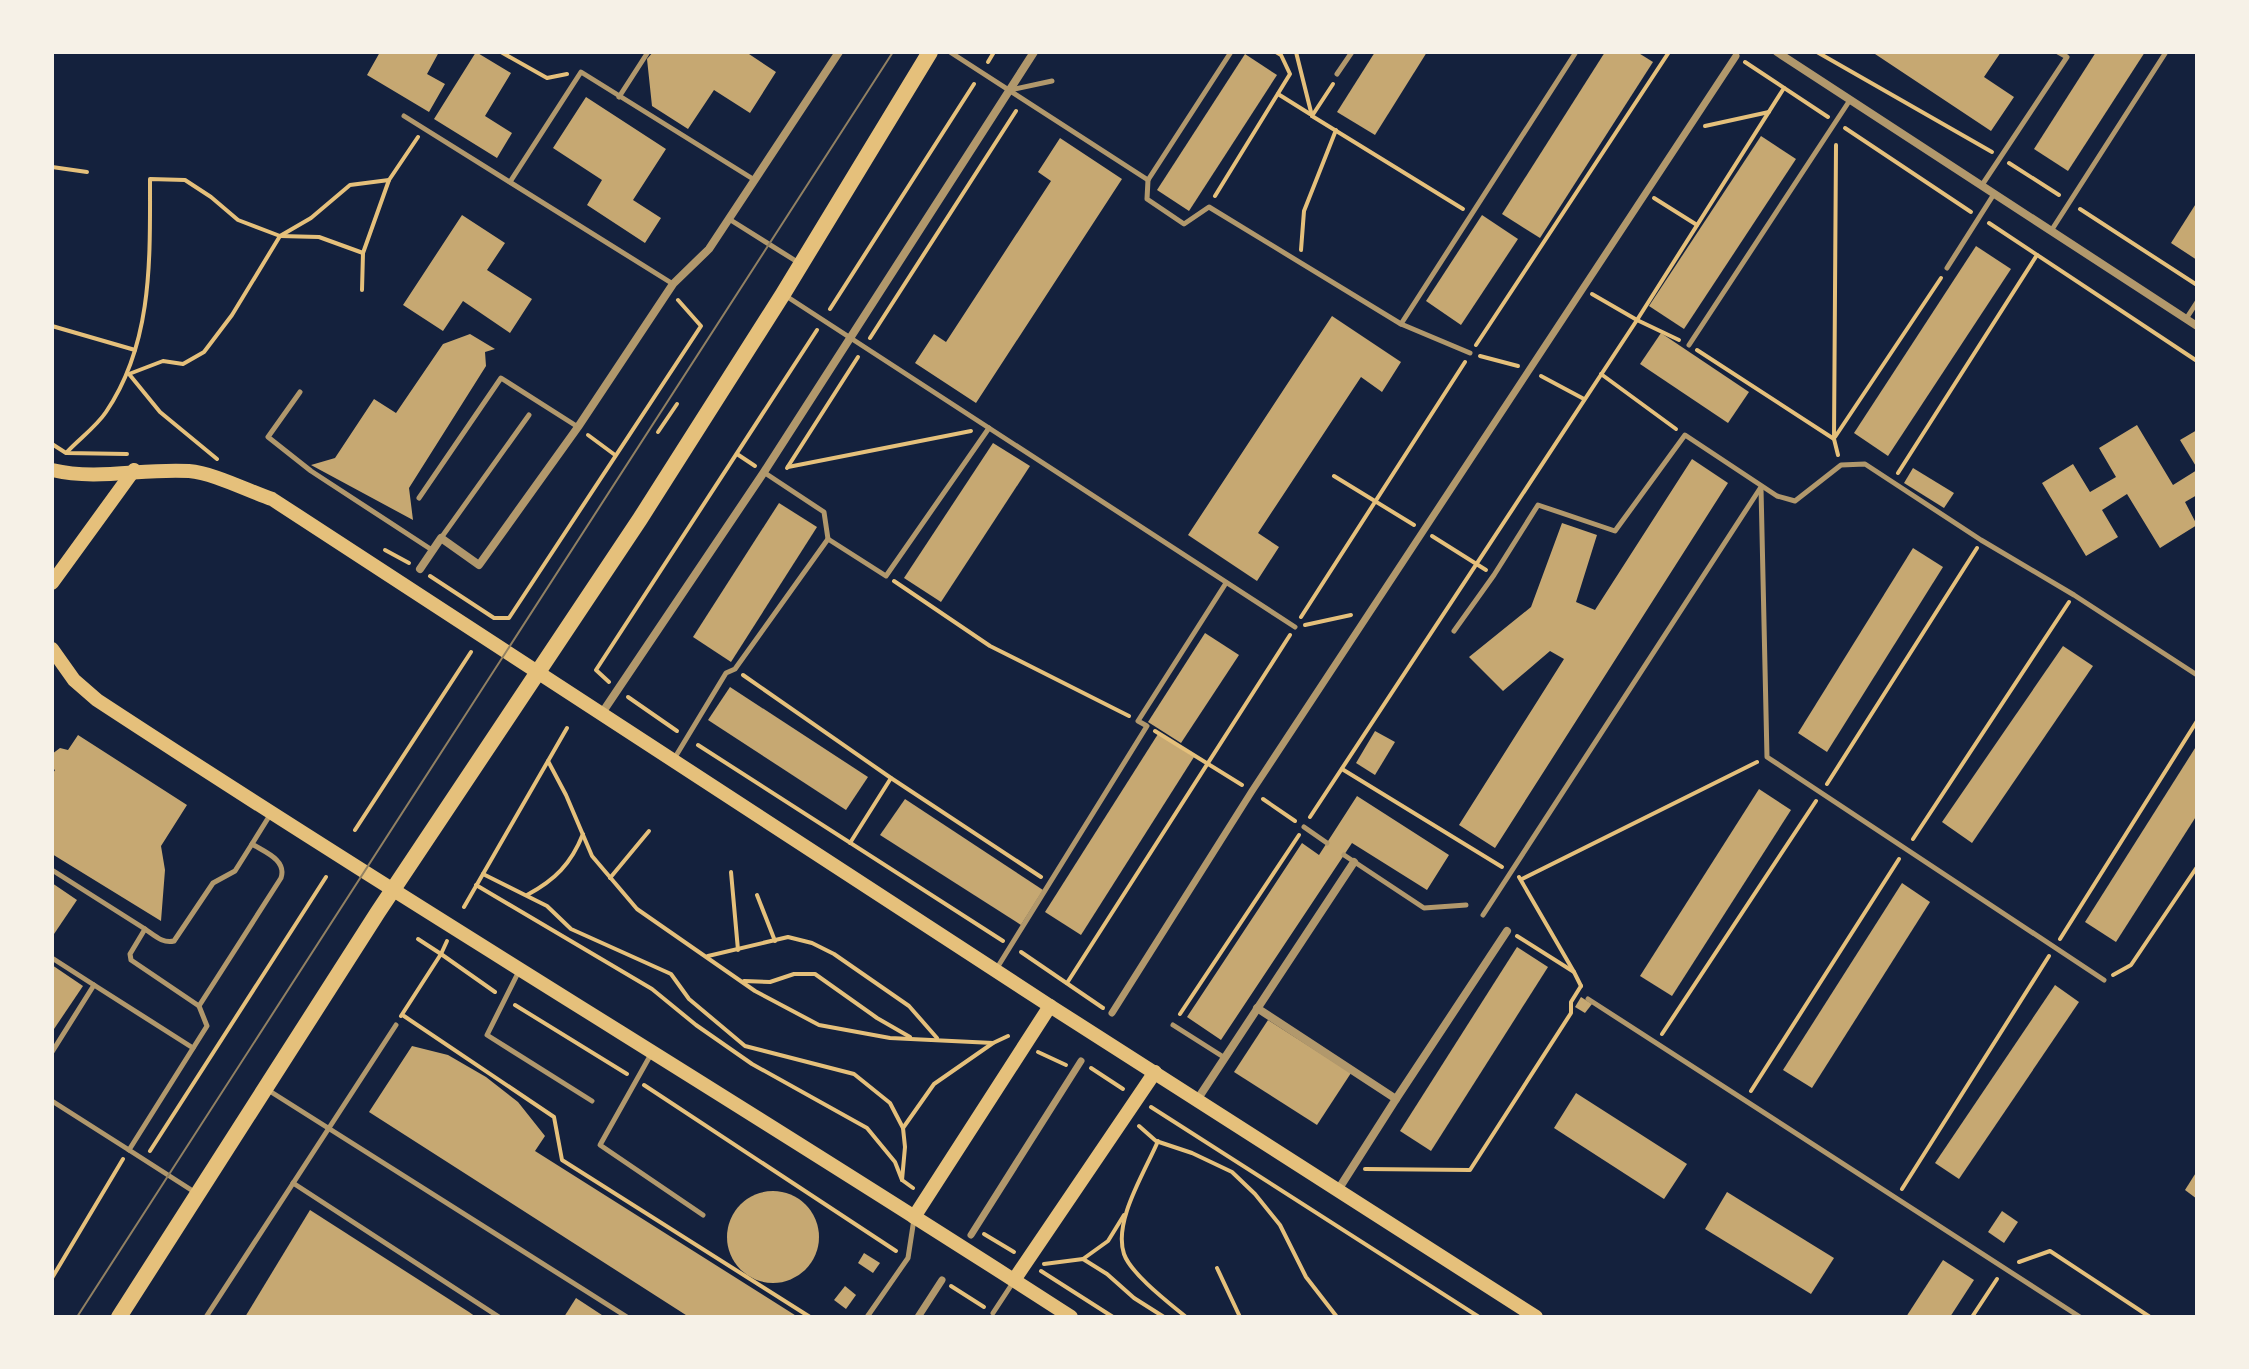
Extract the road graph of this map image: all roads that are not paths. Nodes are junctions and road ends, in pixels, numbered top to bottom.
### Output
1 (648, 52) edge
2 (839, 52) edge
3 (930, 52) edge
4 (950, 52) edge
5 (1034, 52) edge
6 (1231, 52) edge
7 (1352, 52) edge
8 (1576, 52) edge
9 (1777, 52) edge
10 (2058, 52) edge
11 (2166, 52) edge
12 (1736, 56) road end
13 (1337, 74) road end
14 (1052, 81) dead end
15 (1009, 90) junction
16 (619, 97) junction
17 (1850, 100) junction
18 (404, 116) dead end
19 (753, 179) junction
20 (1148, 180) junction
21 (510, 182) junction
22 (1981, 185) junction
23 (1994, 194) junction
24 (729, 219) junction
25 (2051, 231) junction
26 (1941, 257) dead end
27 (801, 264) junction
28 (671, 287) junction
29 (783, 294) junction
30 (2197, 302) edge
31 (2186, 319) junction
32 (1401, 324) junction
33 (2197, 326) edge
34 (850, 338) junction
35 (1689, 345) road end
36 (1470, 353) road end
37 (300, 392) dead end
38 (529, 415) dead end
39 (578, 427) junction
40 (989, 428) junction
41 (52, 470) edge
42 (134, 470) junction
43 (764, 472) junction
44 (1761, 487) junction
45 (419, 498) dead end
46 (441, 538) junction
47 (828, 539) junction
48 (432, 550) junction
49 (420, 569) dead end
50 (52, 583) edge
51 (1226, 583) junction
52 (1295, 627) road end
53 (1454, 631) dead end
54 (52, 649) edge
55 (537, 672) junction
56 (2197, 675) edge
57 (602, 713) junction
58 (674, 759) junction
59 (271, 814) junction
60 (1304, 827) road end
61 (1327, 843) dead end
62 (252, 844) junction
63 (1344, 855) dead end
64 (1354, 862) junction
65 (52, 870) edge
66 (393, 890) junction
67 (1466, 905) dead end
68 (1483, 915) dead end
69 (145, 929) junction
70 (1507, 931) road end
71 (52, 958) edge
72 (519, 970) junction
73 (996, 970) junction
74 (2104, 980) road end
75 (94, 985) junction
76 (1588, 999) road end
77 (199, 1006) junction
78 (1050, 1006) junction
79 (1257, 1008) junction
80 (1112, 1013) road end
81 (396, 1025) road end
82 (1173, 1025) road end
83 (193, 1048) junction
84 (653, 1051) junction
85 (52, 1052) edge
86 (1225, 1058) junction
87 (1081, 1061) road end
88 (1155, 1072) junction
89 (264, 1087) junction
90 (1396, 1099) junction
91 (1197, 1100) junction
92 (52, 1101) edge
93 (592, 1101) dead end
94 (329, 1129) junction
95 (129, 1150) junction
96 (293, 1183) junction
97 (1338, 1190) junction
98 (197, 1194) junction
99 (703, 1215) dead end
100 (914, 1217) junction
101 (973, 1232) road end
102 (942, 1280) road end
103 (1014, 1280) junction
104 (993, 1313) road end
105 (119, 1317) edge
106 (206, 1317) edge
107 (499, 1317) edge
108 (627, 1317) edge
109 (867, 1317) edge
110 (918, 1317) edge
111 (1071, 1317) edge
112 (1536, 1317) edge
113 (2080, 1317) edge

1 - 16 lane
2 - 19 street
3 - 27 main road
4 - 15 lane
5 - 15 street
6 - 20 lane
7 - 13 lane
8 - 32 lane
9 - 17 street
10 - 22 lane
11 - 25 lane
12 - 80 street
14 - 15 lane
15 - 20 lane
15 - 34 street
16 - 19 lane
16 - 21 lane
17 - 22 street
17 - 35 lane
18 - 21 lane
19 - 24 street
20 - 32 lane
21 - 28 lane
22 - 23 street
23 - 25 street
23 - 26 lane
24 - 27 lane
24 - 28 street
25 - 31 street
27 - 29 main road
28 - 39 street
29 - 34 lane
29 - 55 main road
30 - 31 lane
31 - 33 street
32 - 36 lane
34 - 40 lane
34 - 43 street
37 - 48 lane
38 - 46 lane
39 - 45 lane
39 - 46 street
40 - 47 lane
40 - 51 lane
41 - 42 main road
42 - 50 main road
42 - 55 main road
43 - 47 lane
43 - 57 street
44 - 53 lane
44 - 56 lane
44 - 68 lane
44 - 74 lane
46 - 48 street
47 - 58 lane
48 - 49 street
51 - 52 lane
51 - 73 lane
54 - 59 main road
55 - 57 main road
55 - 66 main road
57 - 58 main road
58 - 73 main road
59 - 62 lane
59 - 66 main road
60 - 61 lane
62 - 69 lane
62 - 77 lane
63 - 64 lane
64 - 67 lane
64 - 79 street
65 - 69 lane
66 - 72 main road
66 - 89 main road
69 - 77 lane
70 - 90 street
71 - 75 lane
72 - 84 main road
72 - 93 lane
73 - 78 main road
75 - 83 lane
75 - 85 lane
76 - 113 lane
77 - 83 lane
78 - 88 main road
78 - 100 main road
79 - 86 street
79 - 90 street
81 - 94 lane
82 - 86 lane
83 - 95 lane
84 - 99 lane
84 - 100 main road
86 - 91 street
87 - 101 street
88 - 91 main road
88 - 103 main road
89 - 94 lane
89 - 98 main road
90 - 97 street
91 - 97 main road
92 - 95 lane
94 - 96 lane
94 - 108 lane
95 - 98 lane
96 - 106 lane
96 - 107 lane
97 - 112 main road
98 - 105 main road
100 - 103 main road
100 - 109 lane
102 - 110 street
103 - 104 lane
103 - 111 main road

